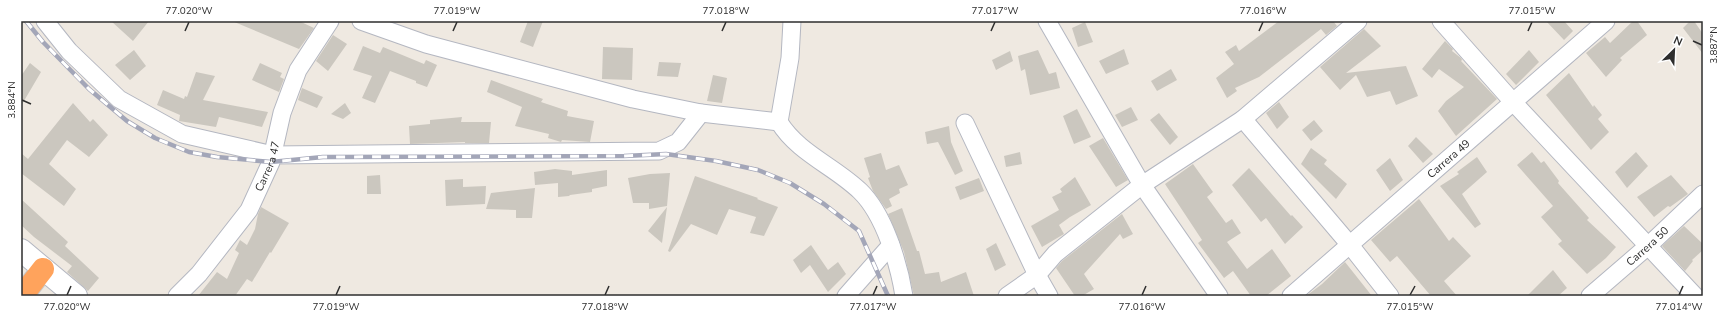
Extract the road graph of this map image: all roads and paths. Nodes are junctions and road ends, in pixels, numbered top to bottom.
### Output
1 (45, 21) edge
2 (330, 21) edge
3 (361, 21) edge
4 (792, 21) edge
5 (1358, 21) edge
6 (1441, 21) edge
7 (1606, 21) edge
8 (1053, 23) edge
9 (1513, 102) junction
10 (701, 113) junction
11 (1243, 119) junction
12 (779, 122) junction
13 (965, 124) dead end
14 (274, 155) junction
15 (1142, 185) junction
16 (1703, 194) edge
17 (891, 245) junction
18 (1350, 245) junction
19 (1648, 246) junction
20 (21, 250) edge
21 (43, 269) junction
22 (1037, 274) junction
23 (28, 288) edge
24 (76, 296) edge
25 (177, 296) edge
26 (846, 296) edge
27 (904, 296) edge
28 (1007, 296) edge
29 (1049, 296) edge
30 (1219, 296) edge
31 (1291, 296) edge
32 (1390, 296) edge
33 (1590, 296) edge
34 (1695, 296) edge

1 - 14 street
2 - 14 street, Carrera 47
3 - 10 street
4 - 12 street
5 - 11 street
6 - 9 street
7 - 9 street, Carrera 49
8 - 15 street
9 - 18 street, Carrera 49
9 - 19 street
10 - 12 street
10 - 14 street
11 - 15 street
11 - 18 street
12 - 17 street
13 - 22 street
14 - 25 street, Carrera 47
15 - 22 street
15 - 30 street
16 - 19 street, Carrera 50
17 - 26 street
17 - 27 street
18 - 31 street, Carrera 49
18 - 32 street
19 - 33 street, Carrera 50
19 - 34 street
20 - 21 main road
21 - 23 highway
21 - 24 main road
22 - 28 street
22 - 29 street

